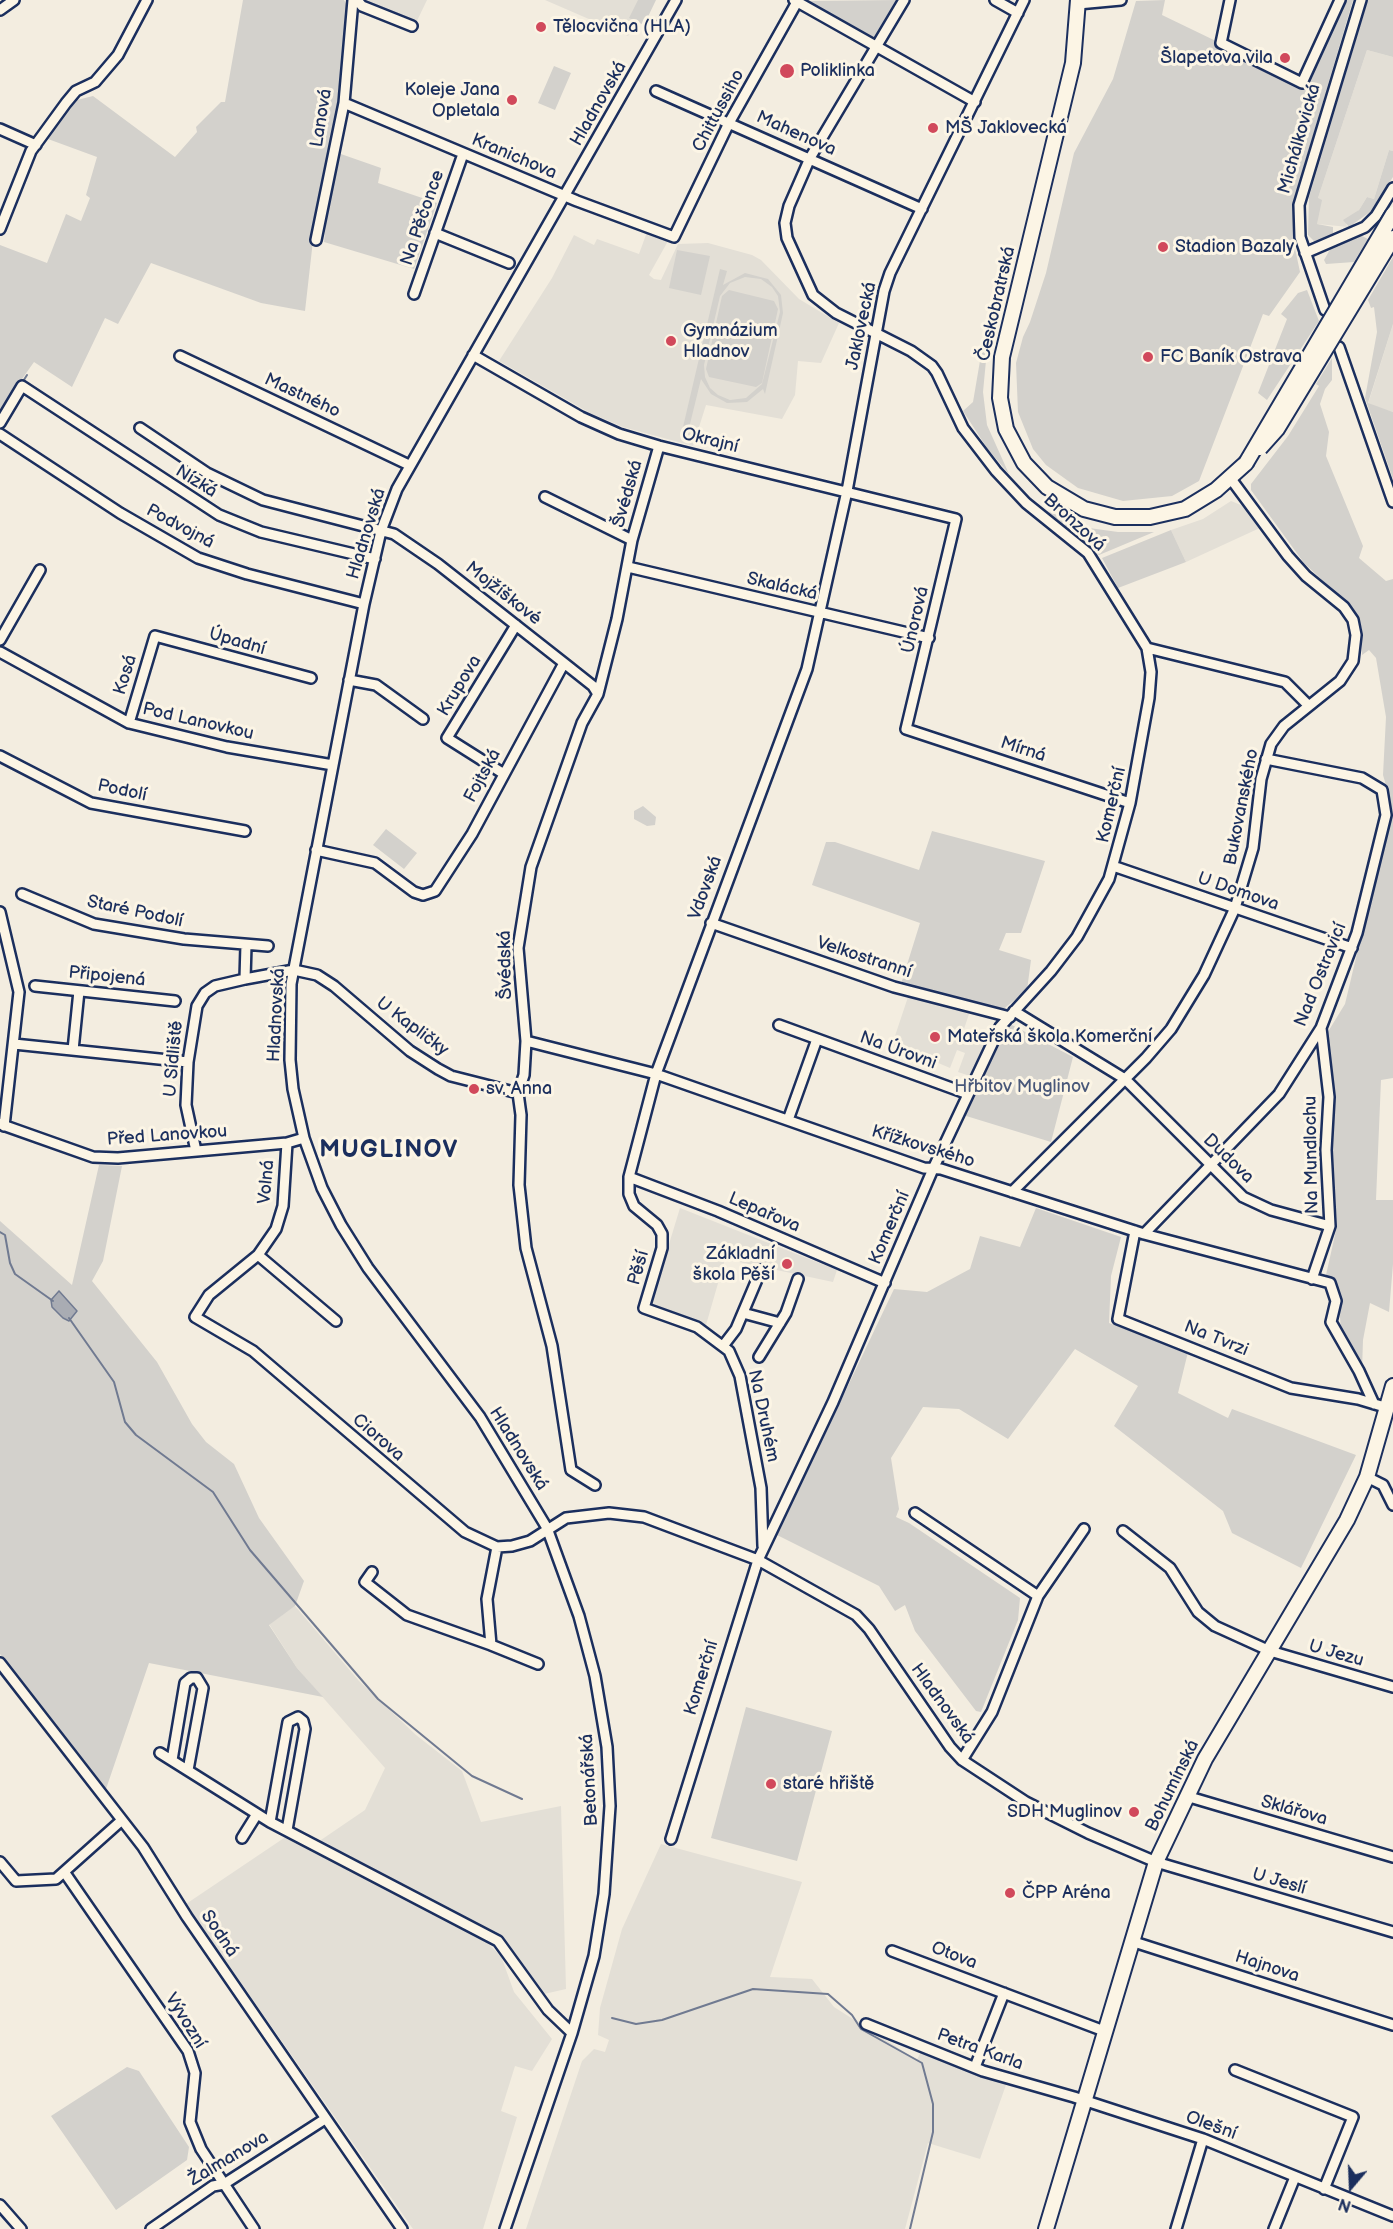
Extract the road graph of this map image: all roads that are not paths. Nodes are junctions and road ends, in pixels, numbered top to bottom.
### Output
1 (14, 0) edge
2 (147, 0) edge
3 (355, 0) edge
4 (676, 0) edge
5 (904, 0) edge
6 (995, 0) edge
7 (1024, 0) edge
8 (1121, 0) edge
9 (1230, 0) edge
10 (1340, 0) edge
11 (1361, 0) edge
12 (795, 1) edge
13 (1078, 2) edge
14 (0, 10) edge
15 (1018, 13) junction
16 (412, 26) dead end
17 (876, 47) junction
18 (656, 91) dead end
19 (975, 102) junction
20 (344, 103) junction
21 (729, 123) junction
22 (0, 129) edge
23 (36, 145) junction
24 (463, 154) junction
25 (810, 158) junction
26 (1393, 188) edge
27 (565, 196) junction
28 (922, 209) junction
29 (1393, 214) edge
30 (0, 229) edge
31 (435, 232) junction
32 (674, 237) joint
33 (1393, 238) edge
34 (316, 240) dead end
35 (1305, 253) junction
36 (509, 263) dead end
37 (414, 294) dead end
38 (1325, 310) dead end
39 (877, 333) junction
40 (1339, 347) dead end
41 (472, 355) junction
42 (180, 356) dead end
43 (0, 423) edge
44 (140, 428) dead end
45 (0, 434) edge
46 (658, 446) junction
47 (1246, 463) junction
48 (409, 465) junction
49 (1230, 479) junction
50 (847, 492) junction
51 (545, 497) dead end
52 (1393, 502) edge
53 (956, 519) joint
54 (381, 531) junction
55 (632, 540) junction
56 (375, 559) junction
57 (628, 567) junction
58 (40, 570) dead end
59 (364, 604) junction
60 (818, 612) junction
61 (516, 625) junction
62 (155, 636) joint
63 (929, 639) junction
64 (0, 640) edge
65 (1147, 648) junction
66 (0, 652) edge
67 (564, 663) junction
68 (311, 678) dead end
69 (349, 680) junction
70 (598, 694) junction
71 (1308, 705) junction
72 (423, 719) dead end
73 (129, 723) junction
74 (906, 729) joint
75 (0, 756) edge
76 (1266, 759) junction
77 (333, 765) junction
78 (504, 774) junction
79 (1130, 802) junction
80 (245, 831) dead end
81 (316, 850) junction
82 (1113, 866) junction
83 (22, 894) dead end
84 (1235, 908) junction
85 (0, 912) edge
86 (711, 923) junction
87 (246, 945) junction
88 (268, 946) dead end
89 (1352, 948) junction
90 (294, 970) junction
91 (245, 978) junction
92 (35, 986) dead end
93 (79, 991) junction
94 (175, 1001) dead end
95 (1012, 1014) junction
96 (779, 1025) dead end
97 (1321, 1028) junction
98 (818, 1039) junction
99 (526, 1041) junction
100 (14, 1044) junction
101 (72, 1050) junction
102 (188, 1062) junction
103 (656, 1074) junction
104 (1125, 1079) junction
105 (518, 1093) junction
106 (968, 1094) junction
107 (788, 1120) junction
108 (2, 1125) edge
109 (304, 1138) junction
110 (286, 1143) junction
111 (196, 1150) junction
112 (1210, 1165) junction
113 (933, 1169) junction
114 (629, 1177) junction
115 (1012, 1192) junction
116 (1330, 1226) junction
117 (1140, 1233) junction
118 (258, 1255) junction
119 (761, 1270) dead end
120 (798, 1279) dead end
121 (1312, 1279) junction
122 (885, 1283) junction
123 (644, 1308) joint
124 (743, 1313) junction
125 (195, 1317) joint
126 (336, 1321) dead end
127 (780, 1323) junction
128 (723, 1346) junction
129 (759, 1357) dead end
130 (1393, 1386) edge
131 (1374, 1404) junction
132 (1388, 1408) junction
133 (1367, 1477) junction
134 (595, 1485) dead end
135 (1393, 1506) edge
136 (915, 1513) dead end
137 (547, 1528) junction
138 (1084, 1529) dead end
139 (1124, 1531) dead end
140 (497, 1547) junction
141 (763, 1548) junction
142 (758, 1560) junction
143 (372, 1572) dead end
144 (1038, 1596) junction
145 (491, 1645) junction
146 (1270, 1651) junction
147 (0, 1663) edge
148 (538, 1664) dead end
149 (1393, 1687) edge
150 (160, 1753) dead end
151 (172, 1760) junction
152 (962, 1760) junction
153 (188, 1770) junction
154 (1186, 1796) junction
155 (257, 1814) junction
156 (122, 1820) junction
157 (270, 1822) junction
158 (286, 1830) junction
159 (242, 1838) dead end
160 (671, 1839) dead end
161 (1393, 1857) edge
162 (0, 1862) edge
163 (1156, 1862) junction
164 (65, 1874) junction
165 (1393, 1932) edge
166 (1131, 1941) junction
167 (892, 1951) dead end
168 (1004, 1993) junction
169 (866, 2024) dead end
170 (1393, 2025) edge
171 (1104, 2031) junction
172 (572, 2034) junction
173 (975, 2067) junction
174 (1235, 2070) dead end
175 (1084, 2101) junction
176 (325, 2119) junction
177 (1203, 2139) junction
178 (1295, 2177) junction
179 (224, 2184) junction
180 (1324, 2189) junction
181 (1, 2208) edge
182 (1393, 2216) edge
183 (21, 2229) edge
184 (151, 2229) edge
185 (254, 2229) edge
186 (402, 2229) edge
187 (505, 2229) edge
188 (1046, 2229) edge
189 (1176, 2229) edge
190 (1274, 2229) edge

1 - 14 street
2 - 23 street
3 - 16 street
3 - 20 street, Lanová
4 - 27 street, Hladnovská
5 - 17 street, Bronzová
6 - 15 street
7 - 15 street, Jaklovecká
8 - 13 street
9 - 10 street
11 - 35 street, Michálkovická
12 - 17 street
12 - 21 street, Chittussiho
13 - 49 street, Českobratrská
15 - 19 street, Jaklovecká
17 - 19 street
17 - 25 street, Bronzová
18 - 21 street, Mahenova
19 - 28 street, Jaklovecká
20 - 24 street, Kranichova
20 - 34 street, Lanová
21 - 25 street, Mahenova
21 - 32 street, Chittussiho
22 - 23 street
23 - 30 street
24 - 27 street, Kranichova
24 - 31 street, Na Pěčonce
25 - 28 street, Mahenova
25 - 39 street, Bronzová
26 - 35 street
27 - 32 street, Kranichova
27 - 41 street, Hladnovská
28 - 39 street, Jaklovecká
29 - 47 street, Českobratrská, bridge
31 - 36 street
31 - 37 street, Na Pěčonce
33 - 47 street, Českobratrská, bridge
35 - 38 street, Michálkovická
39 - 50 street, Jaklovecká
39 - 65 street, Bronzová
40 - 52 street
41 - 46 street, Okrajní
41 - 48 street, Hladnovská
42 - 48 street, Mastného
43 - 56 street, Nízká
44 - 54 street, Mojžíškové
45 - 59 street, Podvojná
46 - 50 street, Okrajní
46 - 55 street, Švédská
47 - 49 street, Českobratrská
48 - 54 street, Hladnovská
49 - 71 street, Bukovanského
50 - 53 street, Okrajní
50 - 60 street, Jaklovecká
51 - 55 street
53 - 63 street, Únorová
54 - 56 street, Hladnovská
54 - 61 street, Mojžíškové
55 - 57 street, Švédská
56 - 59 street, Hladnovská
57 - 60 street, Skalácká
57 - 70 street, Švédská
58 - 64 street
59 - 69 street, Hladnovská
60 - 63 street, Skalácká
60 - 86 street, Vdovská
61 - 67 street, Mojžíškové
61 - 78 street, Krupova
62 - 68 street, Úpadní
62 - 73 street, Kosá
63 - 74 street, Únorová
65 - 71 street
65 - 79 street, Komerční
66 - 73 street, Pod Lanovkou
67 - 70 street, Mojžíškové
67 - 78 street, Fojtská
69 - 72 street, Krupova
69 - 77 street, Hladnovská
70 - 99 street, Švédská
71 - 76 street, Bukovanského
73 - 77 street, Pod Lanovkou
74 - 79 street, Mírná
75 - 80 street, Podolí
76 - 84 street, Bukovanského
76 - 89 street, Nad Ostravicí
77 - 81 street, Hladnovská
78 - 81 street, Fojtská
79 - 82 street, Komerční
81 - 90 street, Hladnovská
82 - 84 street, U Domova
82 - 95 street, Komerční
83 - 87 street, Staré Podolí
84 - 89 street, U Domova
84 - 104 street, Bukovanského
85 - 100 street
86 - 95 street, Velkostranní
86 - 103 street, Vdovská
87 - 88 street, Staré Podolí
87 - 91 street
89 - 97 street, Nad Ostravicí
90 - 91 street, U Sídliště
90 - 105 street, U Kapličky
90 - 109 street, Hladnovská
91 - 102 street, U Sídliště
92 - 93 street, Připojená
93 - 94 street, Připojená
93 - 101 street
95 - 104 street
95 - 106 street, Komerční
96 - 98 street, Na Úrovni
97 - 112 street, Nad Ostravicí
97 - 116 street, Na Mundlochu
98 - 106 street, Na Úrovni
98 - 107 street
99 - 103 street, Křížkovského
99 - 105 street, Švédská
100 - 101 street
100 - 108 street
101 - 102 street
102 - 111 street, U Sídliště
103 - 107 street, Křížkovského
103 - 114 street, Vdovská
104 - 112 street, Dudova
104 - 115 street, Bukovanského
105 - 134 street, Švédská
106 - 113 street, Komerční
107 - 113 street, Křížkovského
108 - 111 street, Před Lanovkou
109 - 110 street, Před Lanovkou
109 - 137 street, Hladnovská
110 - 111 street, Před Lanovkou
110 - 118 street, Volná
112 - 116 street, Dudova
112 - 117 street, Nad Ostravicí
113 - 115 street, Křížkovského
113 - 122 street, Komerční
114 - 122 street, Lepařova
114 - 123 street, Pěší
115 - 117 street, Křížkovského
116 - 121 street, Na Mundlochu
117 - 121 street, Křížkovského
117 - 131 street, Na Tvrzi
118 - 125 street, Volná
118 - 126 street
119 - 124 street
120 - 127 street
121 - 131 street, Křížkovského
122 - 141 street, Komerční
123 - 128 street, Na Druhém
124 - 127 street
124 - 128 street
125 - 140 street, Ciorova
127 - 129 street
128 - 141 street, Na Druhém
130 - 132 street, Bohumínská
131 - 132 street, Na Tvrzi
132 - 133 street, Bohumínská
133 - 135 street
133 - 146 street, Bohumínská
136 - 144 street
137 - 140 street
137 - 142 street, Hladnovská
137 - 172 street, Betonářská
138 - 144 street, Hladnovská
139 - 146 street, U Jezu
140 - 145 street
141 - 142 street, Komerční
142 - 152 street, Hladnovská
142 - 160 street, Komerční
143 - 145 street
144 - 152 street, Hladnovská
145 - 148 street
146 - 149 street, U Jezu
146 - 154 street, Bohumínská
147 - 156 street, Sodná
150 - 151 street
151 - 153 street
151 - 153 street
152 - 163 street, Hladnovská
153 - 155 street
154 - 161 street, Sklářova
154 - 163 street, Bohumínská
155 - 157 street
155 - 159 street
156 - 164 street
156 - 176 street, Sodná
157 - 158 street
157 - 158 street
158 - 172 street
162 - 164 street
163 - 165 street, U Jeslí
163 - 166 street, Bohumínská
164 - 179 street, Vývozní
166 - 170 street, Hajnova
166 - 171 street, Bohumínská
167 - 168 street, Otova
168 - 171 street, Otova
168 - 173 street
169 - 173 street, Petra Karla
171 - 175 street, Bohumínská
172 - 187 street, Betonářská
173 - 175 street, Petra Karla
174 - 180 street
175 - 177 street, Olešní
175 - 188 street, Bohumínská
176 - 179 street, Žalmanova
176 - 186 street, Sodná
177 - 178 street, Olešní
177 - 189 street
178 - 180 street, Olešní
178 - 190 street
179 - 184 street, Žalmanova
179 - 185 street, Vývozní
180 - 182 street, Olešní
181 - 183 street

